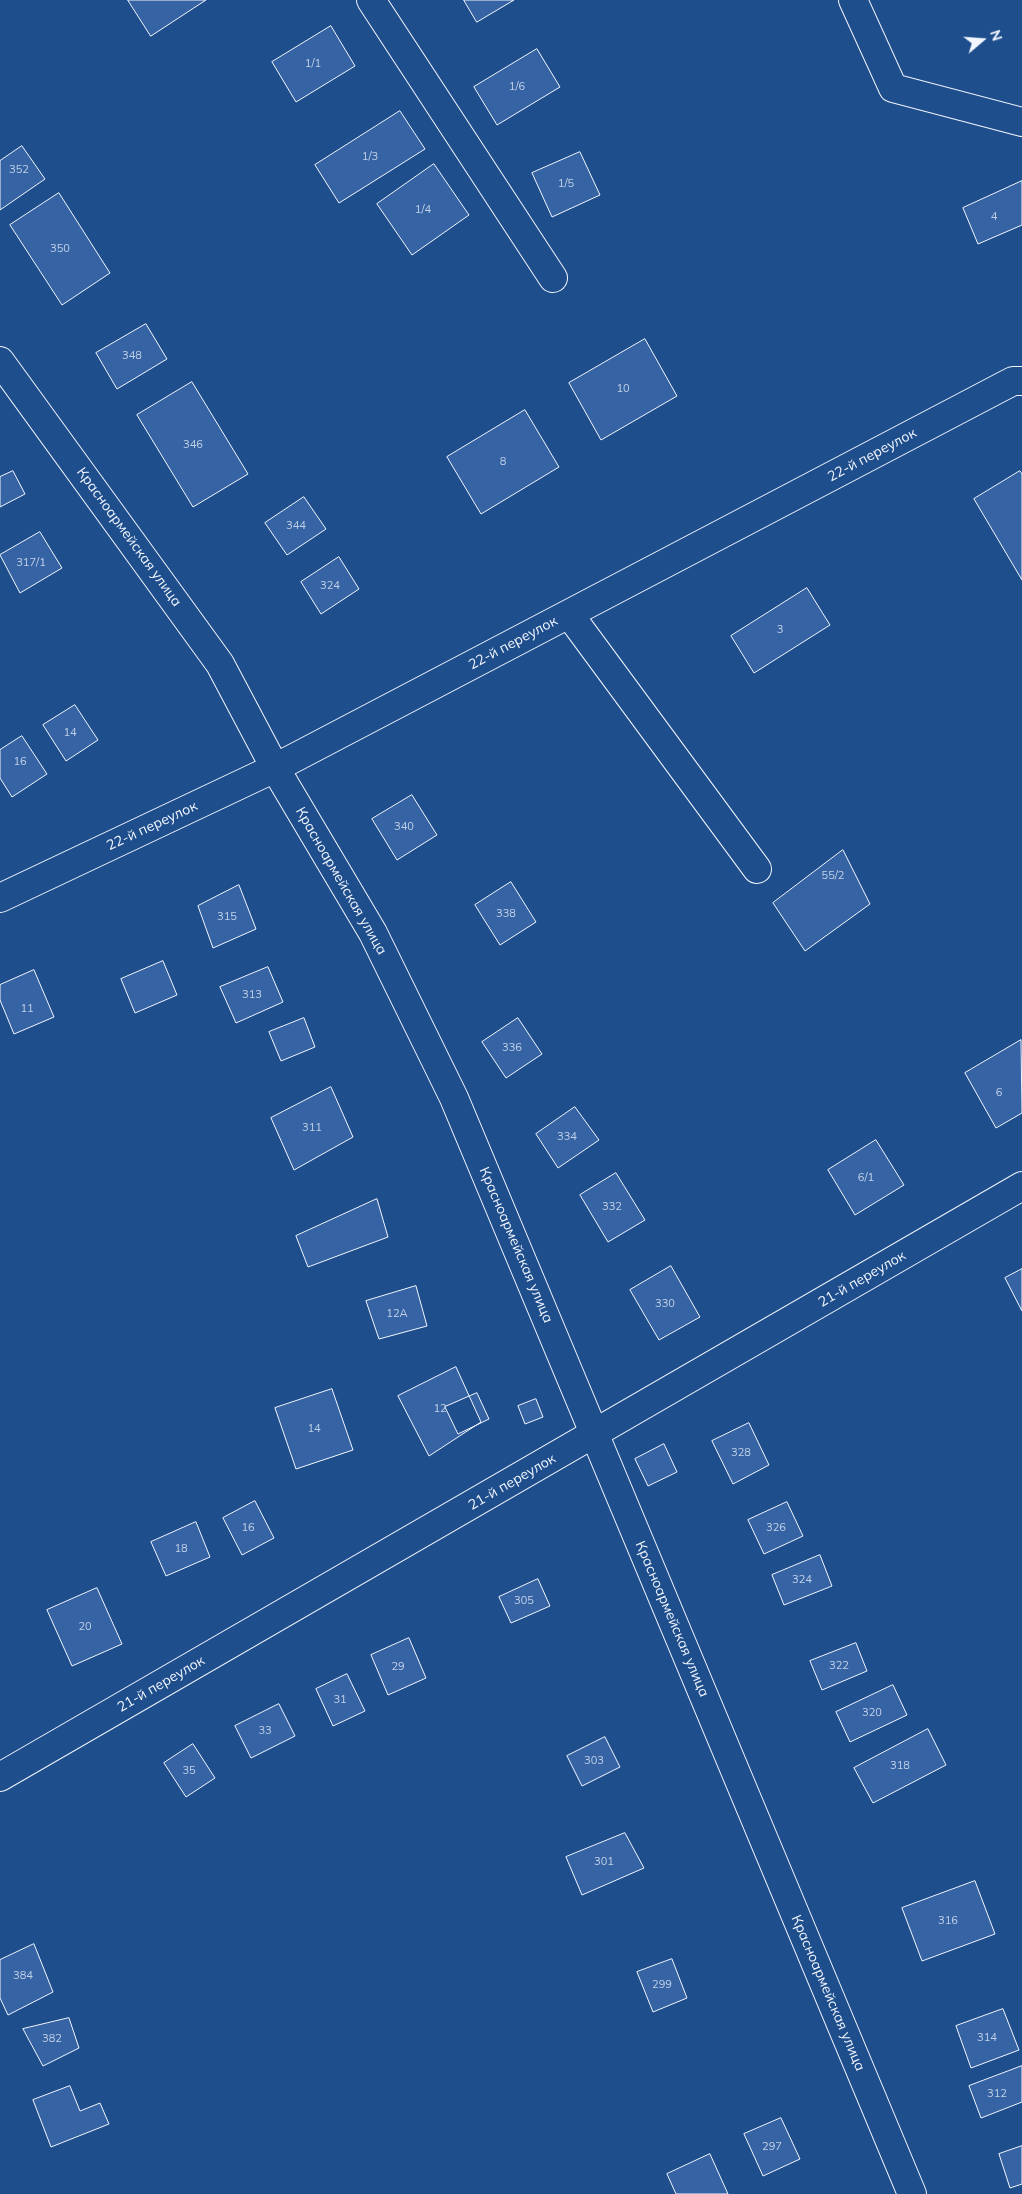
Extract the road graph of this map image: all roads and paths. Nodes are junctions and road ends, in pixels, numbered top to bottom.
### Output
1 (371, 0) edge
2 (853, 0) edge
3 (1022, 122) edge
4 (553, 278) dead end
5 (0, 361) edge
6 (1022, 381) edge
7 (569, 614) junction
8 (275, 768) junction
9 (757, 870) dead end
10 (0, 898) edge
11 (1022, 1186) edge
12 (596, 1434) junction
13 (0, 1777) edge
14 (908, 2193) edge

1 - 4 street
2 - 3 street
5 - 8 street, Красноармейская улица
6 - 7 street, 22-й переулок
7 - 8 street, 22-й переулок
7 - 9 street
8 - 10 street, 22-й переулок
8 - 12 street, Красноармейская улица
11 - 12 street, 21-й переулок
12 - 13 street, 21-й переулок
12 - 14 street, Красноармейская улица

